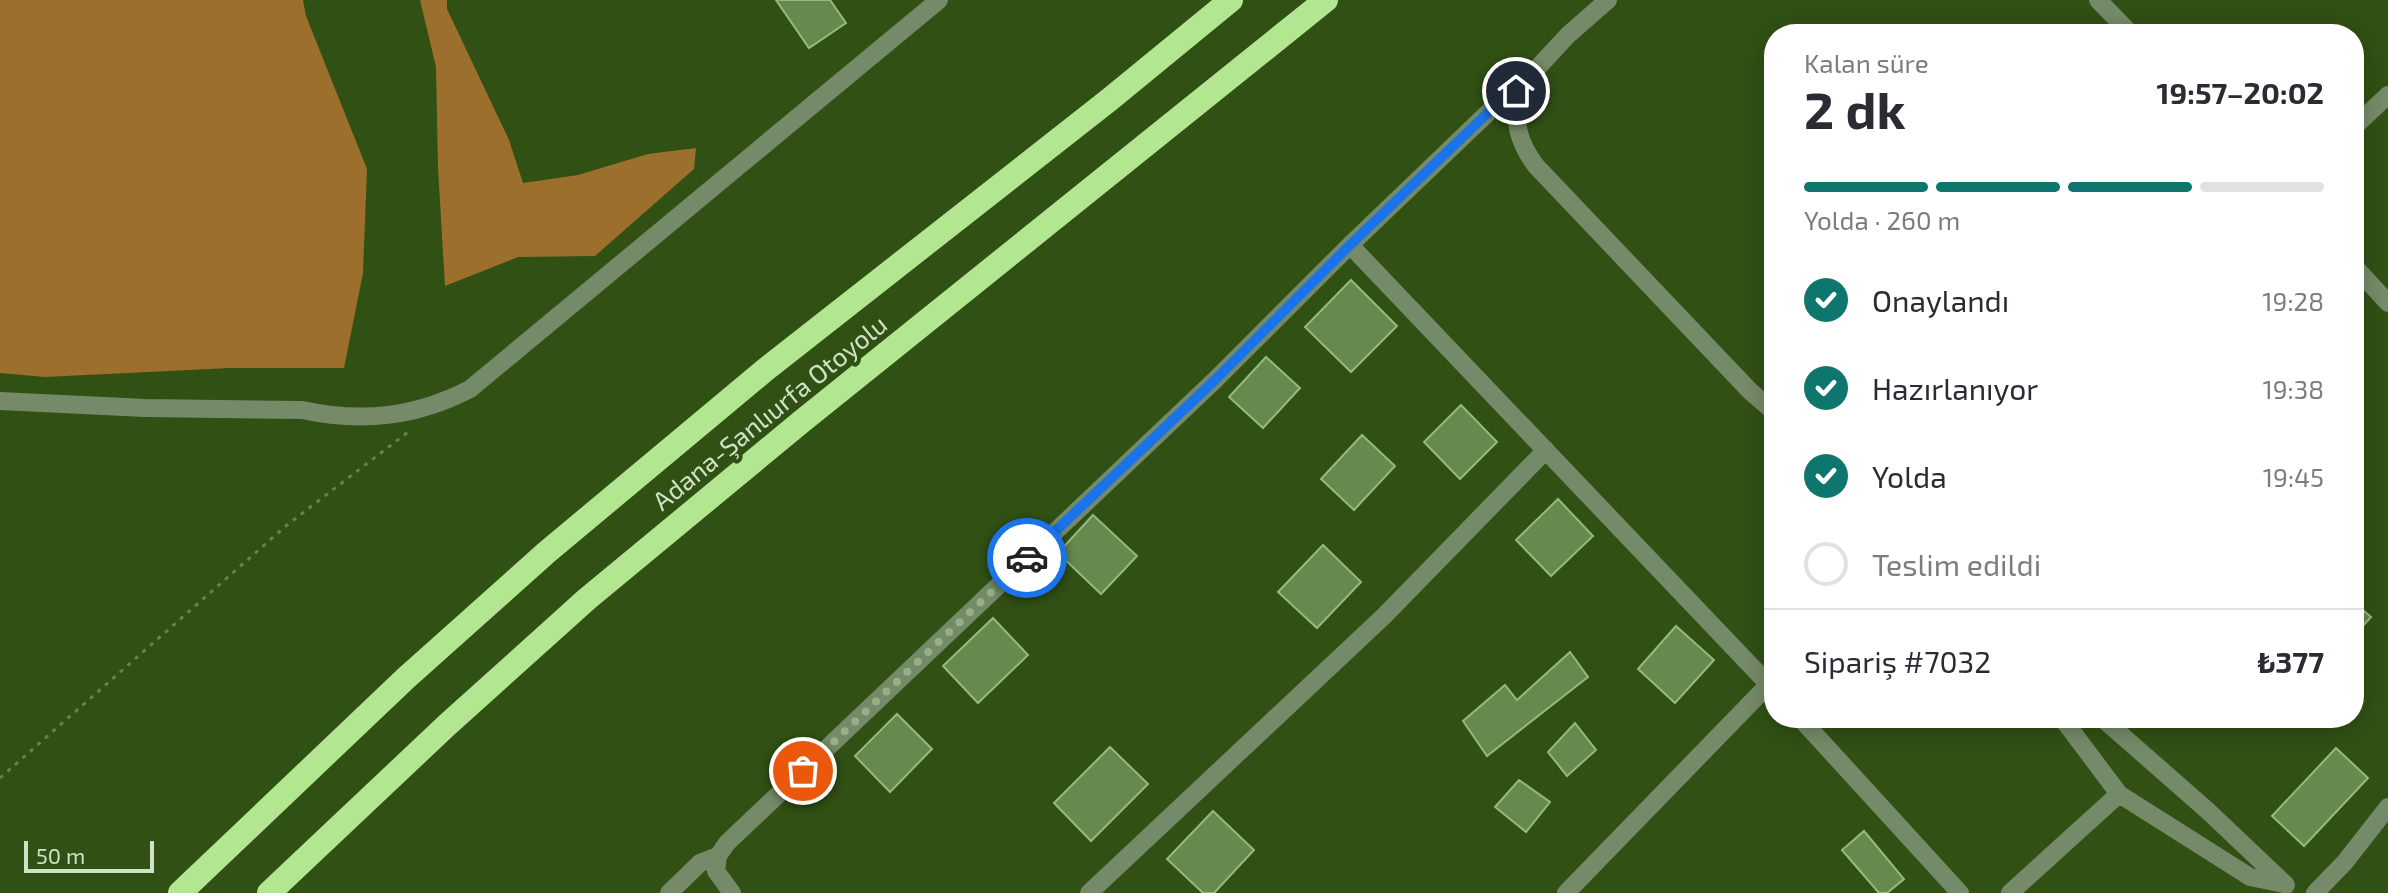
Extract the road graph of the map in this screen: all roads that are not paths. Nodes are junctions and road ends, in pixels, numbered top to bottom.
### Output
1 (939, 0) edge
2 (1231, 0) edge
3 (1326, 0) edge
4 (1608, 0) edge
5 (2098, 0) edge
6 (2121, 24) edge
7 (1516, 91) junction
8 (2388, 95) edge
9 (2364, 118) edge
10 (1350, 245) junction
11 (2364, 277) edge
12 (2388, 303) edge
13 (0, 401) edge
14 (1764, 403) edge
15 (1546, 450) junction
16 (1764, 676) edge
17 (1764, 692) edge
18 (1809, 728) edge
19 (2070, 728) edge
20 (2113, 728) edge
21 (2119, 794) junction
22 (2388, 807) edge
23 (718, 856) junction
24 (2289, 888) edge
25 (180, 893) edge
26 (269, 893) edge
27 (669, 893) edge
28 (732, 893) edge
29 (1089, 893) edge
30 (1566, 893) edge
31 (1960, 893) edge
32 (2010, 893) edge
33 (2315, 893) edge

1 - 13 street
2 - 25 highway, Adana-Şanlıurfa Otoyolu
3 - 26 highway, Adana-Şanlıurfa Otoyolu
4 - 7 street
5 - 6 street
7 - 10 street
7 - 14 street
8 - 9 street
10 - 15 street
10 - 23 street
11 - 12 street
15 - 16 street
15 - 29 street
17 - 30 street
18 - 31 street
19 - 21 street
20 - 24 street
21 - 24 street
21 - 32 street
22 - 33 street
23 - 27 street
23 - 28 street

